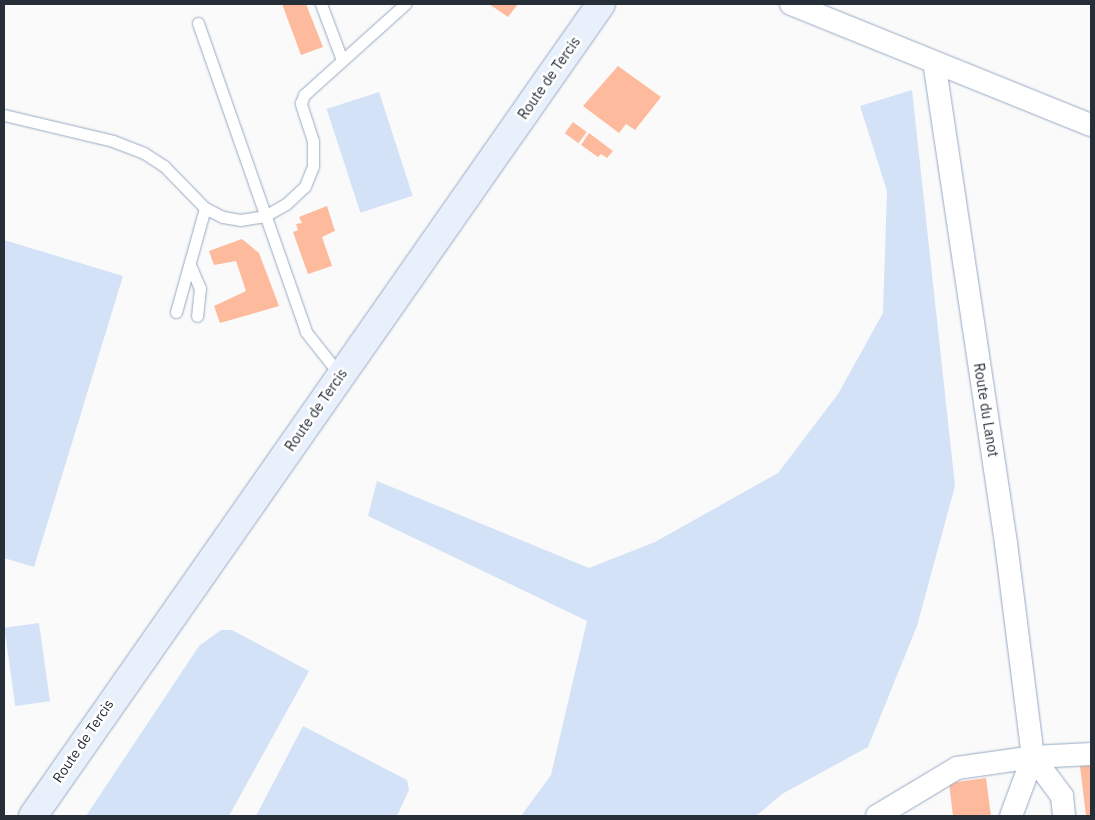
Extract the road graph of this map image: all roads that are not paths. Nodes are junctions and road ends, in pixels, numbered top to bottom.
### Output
1 (321, 4) edge
2 (405, 4) edge
3 (600, 4) edge
4 (790, 4) edge
5 (198, 23) dead end
6 (342, 60) junction
7 (934, 64) junction
8 (4, 115) edge
9 (1091, 125) edge
10 (205, 208) junction
11 (265, 216) junction
12 (190, 265) junction
13 (176, 312) dead end
14 (197, 316) dead end
15 (340, 375) junction
16 (1091, 754) edge
17 (1033, 757) junction
18 (33, 816) edge
19 (876, 816) edge
20 (1011, 816) edge
21 (1064, 816) edge

1 - 6 lane
2 - 6 lane
3 - 15 main road, Route de Tercis
4 - 7 street
5 - 11 lane
6 - 11 lane
7 - 9 street
7 - 17 street, Route du Lanot
8 - 10 lane
10 - 11 lane
10 - 12 lane
11 - 15 lane
12 - 13 lane
12 - 14 lane
15 - 18 main road, Route de Tercis
16 - 17 street
17 - 19 street
17 - 20 street, Route du Lanot
17 - 21 street, Route du Lanot

